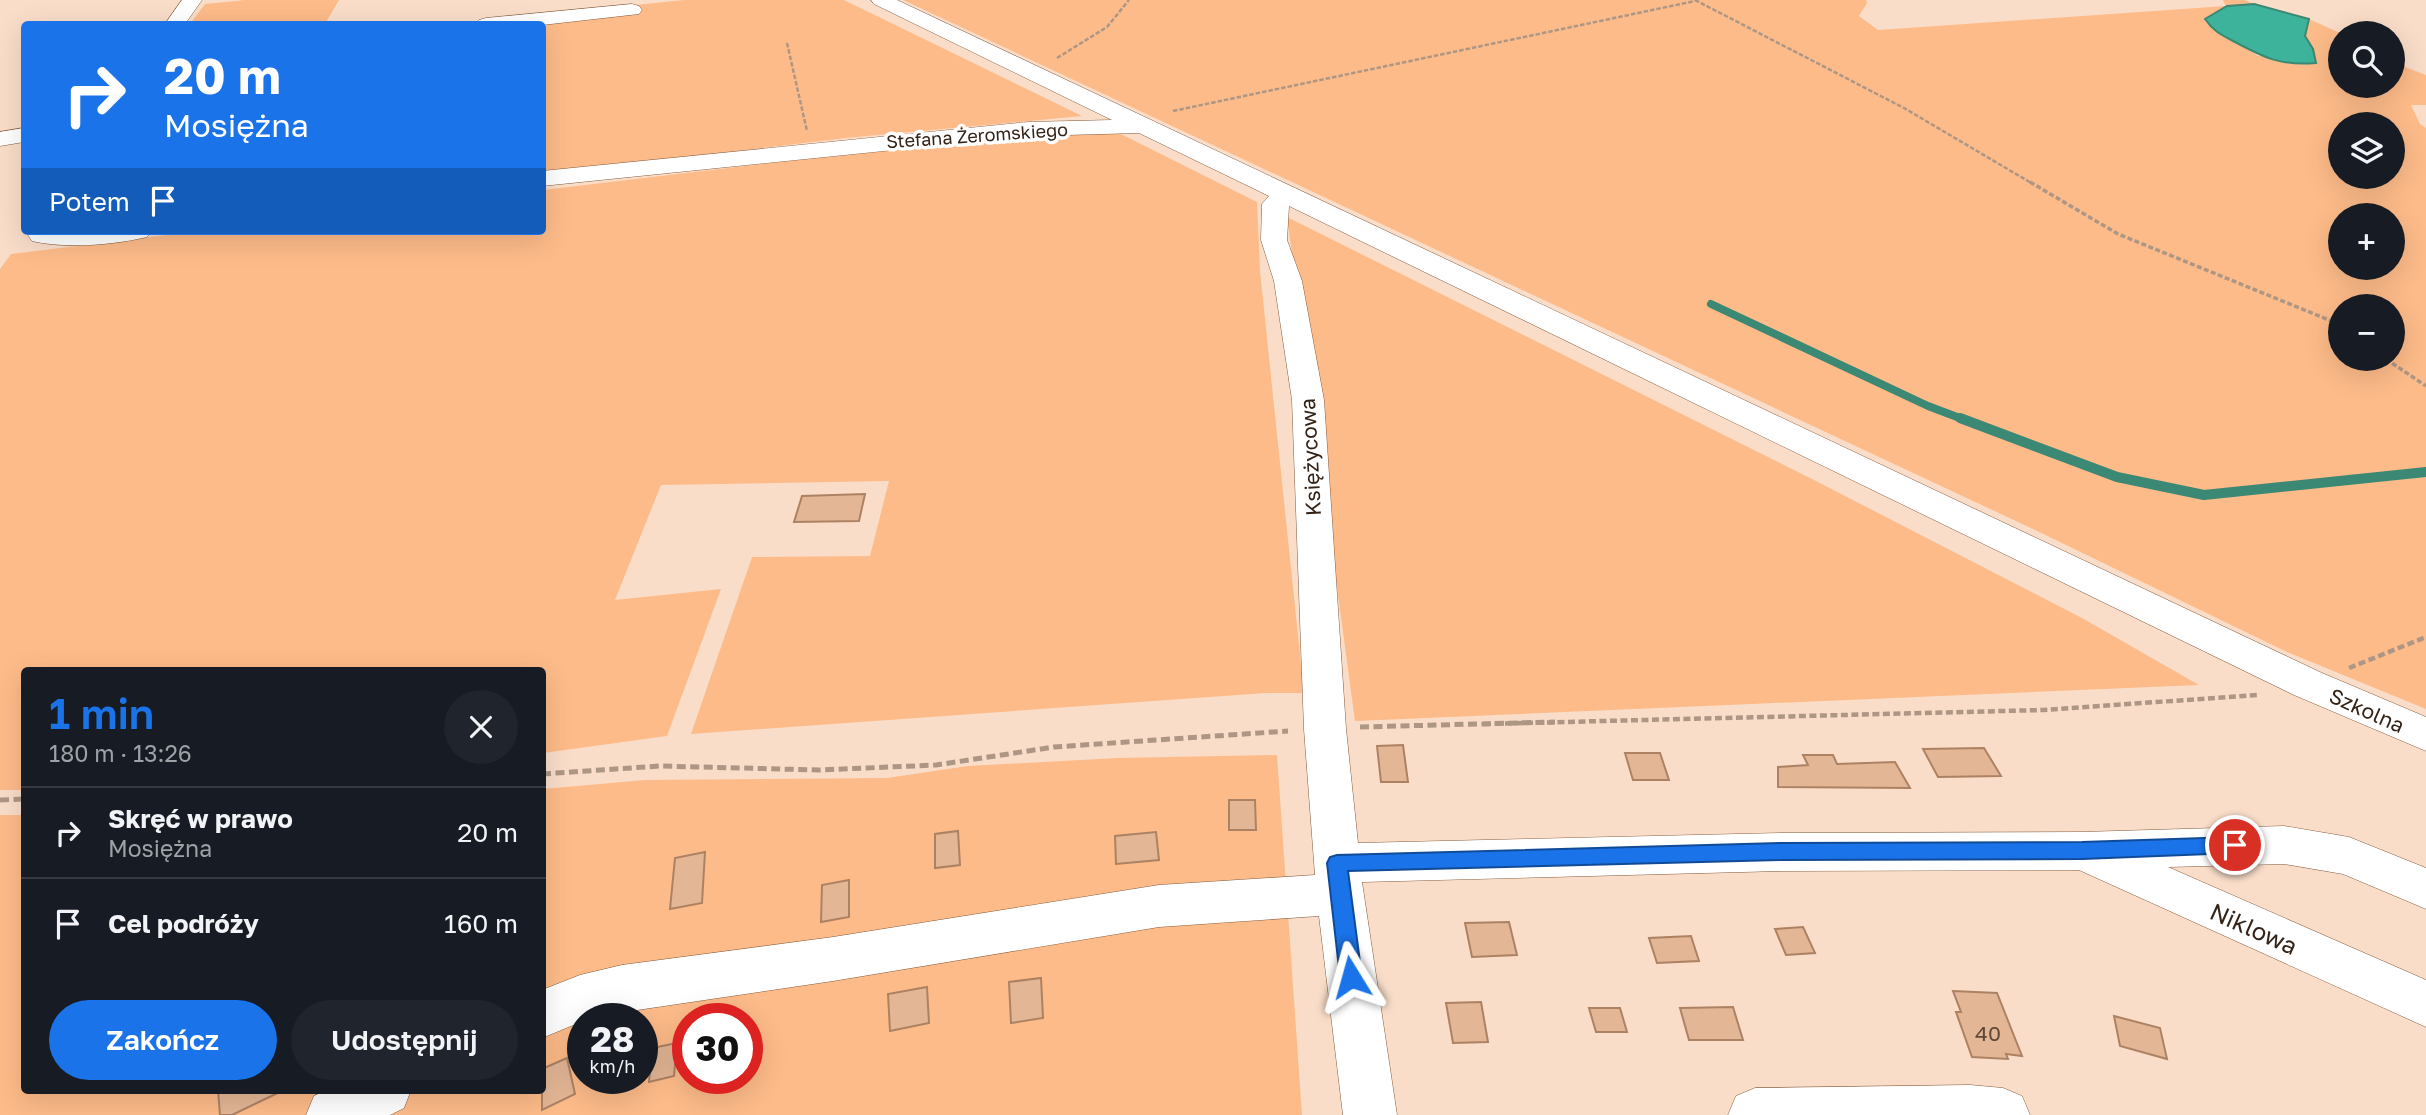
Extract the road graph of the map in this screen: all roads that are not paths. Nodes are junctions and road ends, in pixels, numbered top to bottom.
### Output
1 (192, 0) edge
2 (881, 0) edge
3 (632, 10) dead end
4 (177, 21) edge
5 (517, 21) edge
6 (1153, 120) junction
7 (21, 136) edge
8 (0, 139) edge
9 (546, 179) edge
10 (1288, 194) junction
11 (41, 235) edge
12 (102, 235) edge
13 (2426, 736) edge
14 (2082, 851) junction
15 (1339, 878) junction
16 (2426, 889) edge
17 (2426, 1004) edge
18 (546, 1013) edge
19 (377, 1094) edge
20 (333, 1115) edge
21 (1370, 1115) edge
22 (1755, 1115) edge
23 (2003, 1115) edge

1 - 4 street
2 - 6 street, Szkolna
3 - 5 street
6 - 9 street, Stefana Żeromskiego
6 - 10 street, Szkolna
7 - 8 street
10 - 13 street, Szkolna
10 - 15 street, Księżycowa
11 - 12 street
14 - 15 street
14 - 16 street
14 - 17 street, Niklowa
15 - 18 street
15 - 21 street
19 - 20 street
22 - 23 street

